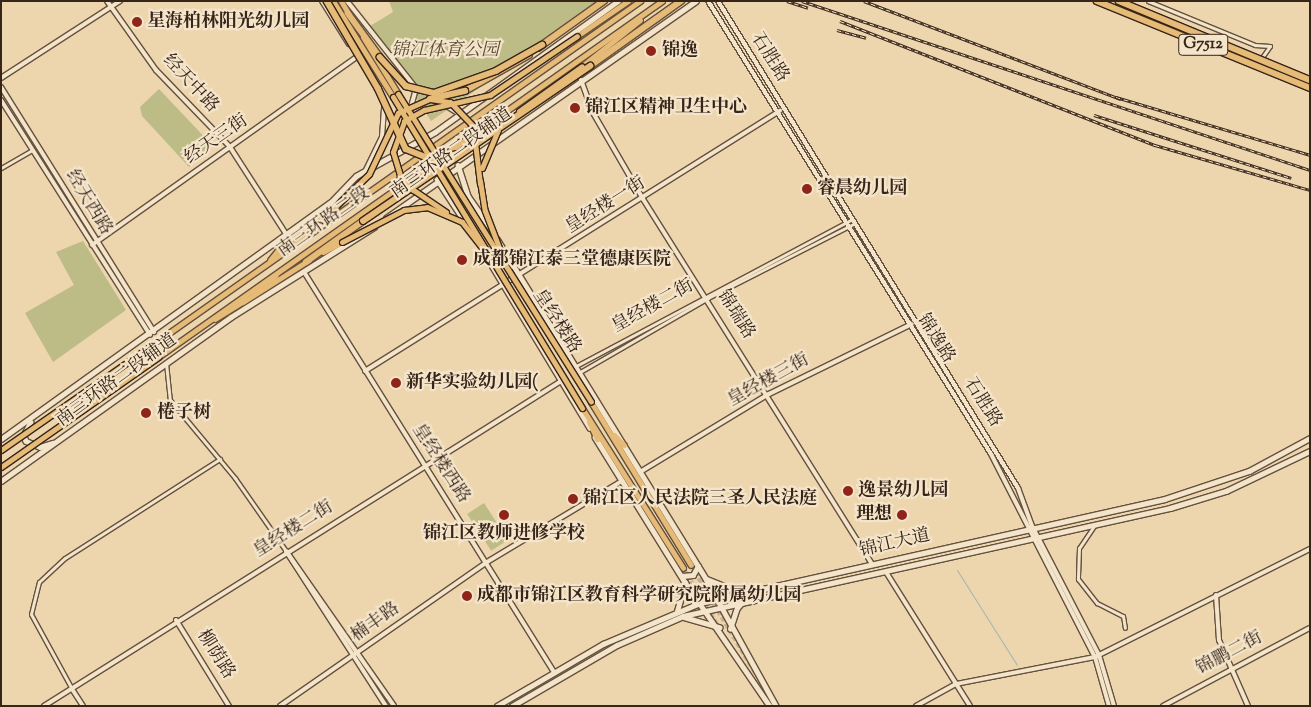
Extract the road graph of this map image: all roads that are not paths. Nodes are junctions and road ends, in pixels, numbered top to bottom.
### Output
1 (107, 1) edge
2 (120, 1) edge
3 (322, 1) edge
4 (327, 1) edge
5 (333, 1) edge
6 (341, 1) edge
7 (347, 1) edge
8 (604, 1) edge
9 (618, 1) edge
10 (628, 1) edge
11 (640, 1) edge
12 (663, 1) edge
13 (681, 1) edge
14 (696, 1) edge
15 (708, 1) edge
16 (718, 1) edge
17 (1097, 1) edge
18 (1119, 1) edge
19 (1148, 1) edge
20 (111, 7) junction
21 (348, 13) junction
22 (542, 45) junction
23 (357, 56) junction
24 (1254, 68) dead end
25 (1, 78) edge
26 (581, 80) junction
27 (1310, 80) edge
28 (1, 86) edge
29 (416, 88) junction
30 (1310, 88) edge
31 (395, 96) junction
32 (430, 99) junction
33 (1, 100) edge
34 (384, 108) junction
35 (784, 109) junction
36 (780, 112) junction
37 (458, 113) junction
38 (230, 147) junction
39 (472, 149) junction
40 (32, 150) junction
41 (458, 165) junction
42 (1, 168) edge
43 (366, 170) junction
44 (437, 179) junction
45 (480, 184) junction
46 (643, 199) junction
47 (446, 212) junction
48 (845, 222) junction
49 (852, 222) junction
50 (848, 227) junction
51 (286, 235) junction
52 (342, 239) junction
53 (94, 243) junction
54 (306, 262) joint
55 (264, 266) junction
56 (282, 269) junction
57 (304, 272) junction
58 (507, 276) junction
59 (520, 276) junction
60 (504, 286) junction
61 (706, 296) junction
62 (243, 302) junction
63 (545, 318) junction
64 (916, 322) junction
65 (910, 325) junction
66 (528, 328) junction
67 (196, 329) junction
68 (152, 333) junction
69 (166, 363) junction
70 (576, 366) junction
71 (365, 371) junction
72 (580, 372) junction
73 (561, 381) junction
74 (769, 394) junction
75 (582, 408) junction
76 (41, 413) junction
77 (609, 430) junction
78 (68, 434) junction
79 (1310, 438) edge
80 (1, 439) edge
81 (597, 439) junction
82 (624, 445) junction
83 (1, 450) edge
84 (1310, 451) edge
85 (220, 458) junction
86 (424, 464) junction
87 (1, 467) edge
88 (640, 472) junction
89 (1, 480) edge
90 (622, 481) junction
91 (1032, 526) junction
92 (1094, 526) junction
93 (1027, 528) junction
94 (1037, 539) junction
95 (1310, 549) edge
96 (286, 551) junction
97 (487, 562) junction
98 (871, 563) junction
99 (691, 566) tunnel mouth
100 (698, 566) junction
101 (683, 568) tunnel mouth
102 (886, 572) junction
103 (683, 579) junction
104 (706, 579) junction
105 (745, 591) junction
106 (1216, 594) junction
107 (714, 598) junction
108 (746, 599) junction
109 (700, 603) junction
110 (718, 606) junction
111 (706, 610) junction
112 (677, 611) junction
113 (683, 616) junction
114 (176, 620) junction
115 (720, 628) junction
116 (1125, 628) dead end
117 (1310, 628) edge
118 (730, 630) junction
119 (357, 653) junction
120 (352, 656) junction
121 (1097, 656) junction
122 (1229, 670) junction
123 (553, 672) junction
124 (956, 684) junction
125 (72, 689) junction
126 (44, 706) edge
127 (83, 706) edge
128 (229, 706) edge
129 (280, 706) edge
130 (386, 706) edge
131 (394, 706) edge
132 (497, 706) edge
133 (512, 706) edge
134 (770, 706) edge
135 (776, 706) edge
136 (916, 706) edge
137 (970, 706) edge
138 (1109, 706) edge
139 (1114, 706) edge
140 (1163, 706) edge
141 (1248, 706) edge

1 - 20 street, 经天中路
2 - 20 street
3 - 23 street
4 - 39 highway, bridge
5 - 31 highway
6 - 21 highway
7 - 29 street
8 - 22 highway
9 - 37 main road, 南三环路二段辅道
10 - 47 highway, bridge
11 - 55 highway, 南三环路二段
12 - 45 highway, bridge
12 - 56 highway, 南三环路二段
13 - 39 highway, bridge
14 - 26 main road, 南三环路二段辅道
15 - 36 street, 锦逸路
16 - 35 street, 石胜路
17 - 30 highway, G7512, bridge
18 - 27 highway, G7512, bridge
19 - 24 street
20 - 25 street
20 - 38 street, 经天中路
21 - 22 highway, bridge
21 - 31 highway
22 - 32 highway, bridge
23 - 34 street
23 - 38 street, 经天三街
26 - 41 main road, 南三环路二段辅道
26 - 46 street, 锦瑞路
28 - 53 street, 经天西路
29 - 34 street
29 - 37 street
31 - 58 highway, 皇经楼路, bridge
32 - 45 highway, bridge
32 - 55 highway, bridge
33 - 40 street, 经天西路
34 - 43 street
35 - 36 street, 皇经楼一街
35 - 49 street, 石胜路
36 - 46 street, 皇经楼一街
36 - 48 street, 锦逸路
37 - 43 main road, 南三环路二段辅道
38 - 51 street, 经天中路
38 - 53 street, 经天三街
39 - 52 highway, bridge
40 - 42 street
40 - 53 street, 经天西路
41 - 44 main road, 南三环路二段辅道
41 - 59 main road
43 - 51 main road, 南三环路二段辅道
44 - 57 main road, 南三环路二段辅道
44 - 60 main road
45 - 58 highway, bridge
46 - 59 street, 皇经楼一街
46 - 61 street, 锦瑞路
47 - 52 highway, bridge
47 - 58 highway, bridge
48 - 49 street, 皇经楼二街
48 - 50 street, 锦逸路
48 - 61 street, 皇经楼二街
49 - 50 street, 皇经楼二街
49 - 64 street, 石胜路
50 - 61 street, 皇经楼二街
50 - 65 street, 锦逸路
51 - 68 main road, 南三环路二段辅道
52 - 54 highway
53 - 68 street, 经天西路
54 - 62 highway
55 - 83 highway, 南三环路二段, bridge
56 - 62 highway
56 - 67 highway, 南三环路二段
57 - 69 main road, 南三环路二段辅道
57 - 71 street, 皇经楼西路
58 - 75 highway, 皇经楼路, bridge
58 - 77 highway, 皇经楼路, bridge
59 - 60 street, 皇经楼一街
59 - 63 main road
60 - 66 main road
60 - 71 street, 皇经楼一街
61 - 70 street, 皇经楼二街
61 - 72 street, 皇经楼二街
61 - 74 street, 锦瑞路
62 - 67 highway
63 - 66 main road
63 - 70 main road
64 - 65 street, 皇经楼三街
64 - 91 street, 石胜路
65 - 74 street, 皇经楼三街
65 - 93 street, 锦逸路
66 - 73 main road
67 - 87 highway, 南三环路二段, bridge
68 - 76 main road, 南三环路二段辅道
69 - 78 main road, 南三环路二段辅道
69 - 85 street
70 - 72 main road
71 - 86 street, 皇经楼西路
72 - 82 main road
73 - 81 main road
73 - 86 street, 皇经楼二街
74 - 88 street, 皇经楼三街
74 - 98 street, 锦瑞路
75 - 81 highway
75 - 101 highway, 皇经楼路
76 - 78 main road
76 - 80 main road, 南三环路二段辅道
77 - 82 highway
77 - 99 highway, 皇经楼路
78 - 89 main road, 南三环路二段辅道
79 - 91 main road, 锦江大道
81 - 90 main road
82 - 88 main road
84 - 92 main road, 锦江大道
85 - 96 street
85 - 125 street
86 - 96 street, 皇经楼二街
86 - 97 street, 皇经楼西路
88 - 100 main road
90 - 97 street
90 - 103 main road
91 - 93 main road, 锦江大道
91 - 94 street, 石胜路
92 - 94 main road, 锦江大道
92 - 116 street
93 - 94 street, 锦逸路
93 - 98 main road, 锦江大道
94 - 102 main road, 锦江大道
94 - 121 street, 锦逸路
95 - 106 street
96 - 114 street, 皇经楼二街
96 - 119 street
96 - 120 street
97 - 119 street, 楠丰路
97 - 123 street, 皇经楼西路
98 - 105 main road, 锦江大道
100 - 103 main road
100 - 104 main road
102 - 108 main road, 锦江大道
102 - 124 street
103 - 109 main road
103 - 112 main road
104 - 105 main road
104 - 107 main road
105 - 107 main road, 锦江大道
106 - 121 street
106 - 122 street
107 - 109 main road, 锦江大道
107 - 110 main road
108 - 110 main road, 锦江大道
108 - 118 main road
109 - 111 main road
109 - 112 main road, 锦江大道
110 - 111 main road, 锦江大道
110 - 118 main road
111 - 113 main road, 锦江大道
111 - 115 main road
112 - 123 main road, 锦江大道
113 - 115 main road
113 - 133 main road, 锦江大道
114 - 125 street, 皇经楼二街
114 - 128 street, 柳荫路
115 - 134 main road
117 - 122 street, 锦鹏二街
118 - 135 main road
119 - 120 street, 楠丰路
119 - 131 street
120 - 129 street, 楠丰路
120 - 130 street
121 - 124 street
121 - 138 street, 锦逸路
121 - 139 street
122 - 140 street, 锦鹏二街
122 - 141 street
123 - 132 main road, 锦江大道
124 - 136 street
124 - 137 street
125 - 126 street, 皇经楼二街
125 - 127 street

